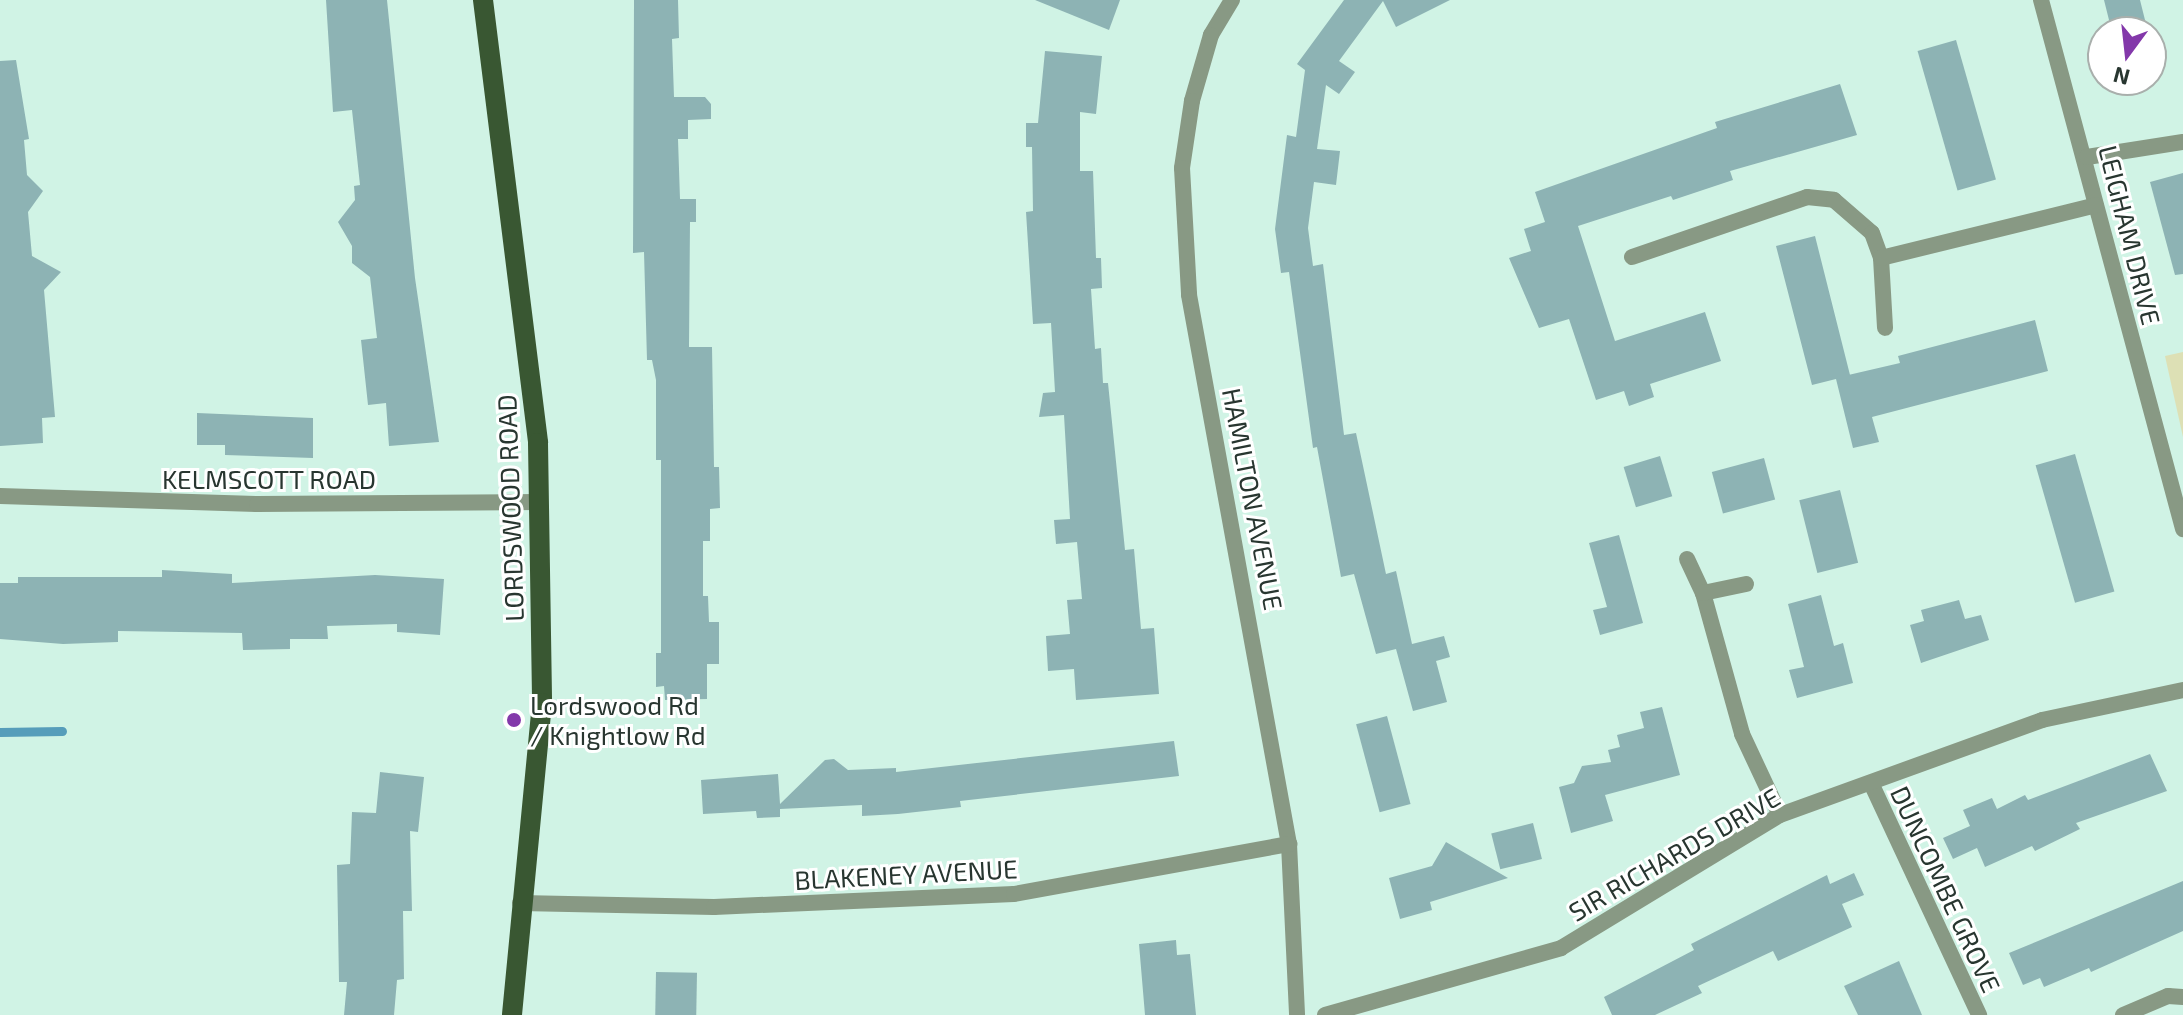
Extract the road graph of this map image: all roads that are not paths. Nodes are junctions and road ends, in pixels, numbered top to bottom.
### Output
1 (483, 0) edge
2 (1232, 0) edge
3 (2041, 0) edge
4 (2183, 142) edge
5 (2087, 157) junction
6 (2096, 205) junction
7 (1632, 257) dead end
8 (1881, 258) junction
9 (1885, 328) dead end
10 (0, 496) edge
11 (539, 502) junction
12 (2183, 529) edge
13 (1687, 559) dead end
14 (1746, 584) dead end
15 (1703, 593) junction
16 (2183, 690) edge
17 (1871, 783) junction
18 (1780, 815) junction
19 (1289, 844) junction
20 (520, 903) junction
21 (2183, 997) edge
22 (512, 1015) edge
23 (1297, 1015) edge
24 (1325, 1015) edge
25 (1979, 1015) edge
26 (2123, 1015) edge

1 - 11 main road, LORDSWOOD ROAD
2 - 19 street, HAMILTON AVENUE
3 - 5 street, LEIGHAM DRIVE
4 - 5 street
5 - 6 street, LEIGHAM DRIVE
6 - 8 street
6 - 12 street, LEIGHAM DRIVE
7 - 8 street
8 - 9 street
10 - 11 street, KELMSCOTT ROAD
11 - 20 main road, LORDSWOOD ROAD
13 - 15 street
14 - 15 street
15 - 18 street
16 - 17 street, SIR RICHARDS DRIVE
17 - 18 street, SIR RICHARDS DRIVE
17 - 25 street, DUNCOMBE GROVE
18 - 24 street, SIR RICHARDS DRIVE
19 - 20 street, BLAKENEY AVENUE
19 - 23 street, HAMILTON AVENUE
20 - 22 main road, LORDSWOOD ROAD
21 - 26 street

